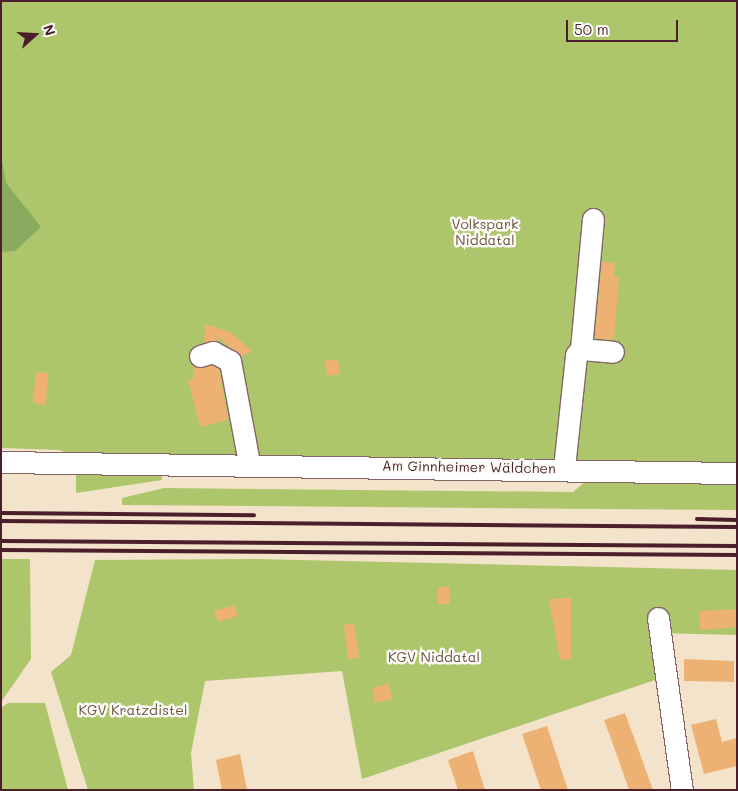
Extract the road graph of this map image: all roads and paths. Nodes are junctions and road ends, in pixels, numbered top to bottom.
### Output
1 (594, 219) dead end
2 (581, 349) junction
3 (613, 352) dead end
4 (200, 356) dead end
5 (1, 462) edge
6 (249, 463) junction
7 (564, 468) junction
8 (737, 473) edge
9 (658, 618) dead end
10 (682, 790) edge

1 - 2 street
2 - 3 street
2 - 7 street
4 - 6 street
5 - 6 street, Am Ginnheimer Wäldchen
6 - 7 street, Am Ginnheimer Wäldchen
7 - 8 street, Am Ginnheimer Wäldchen
9 - 10 street

